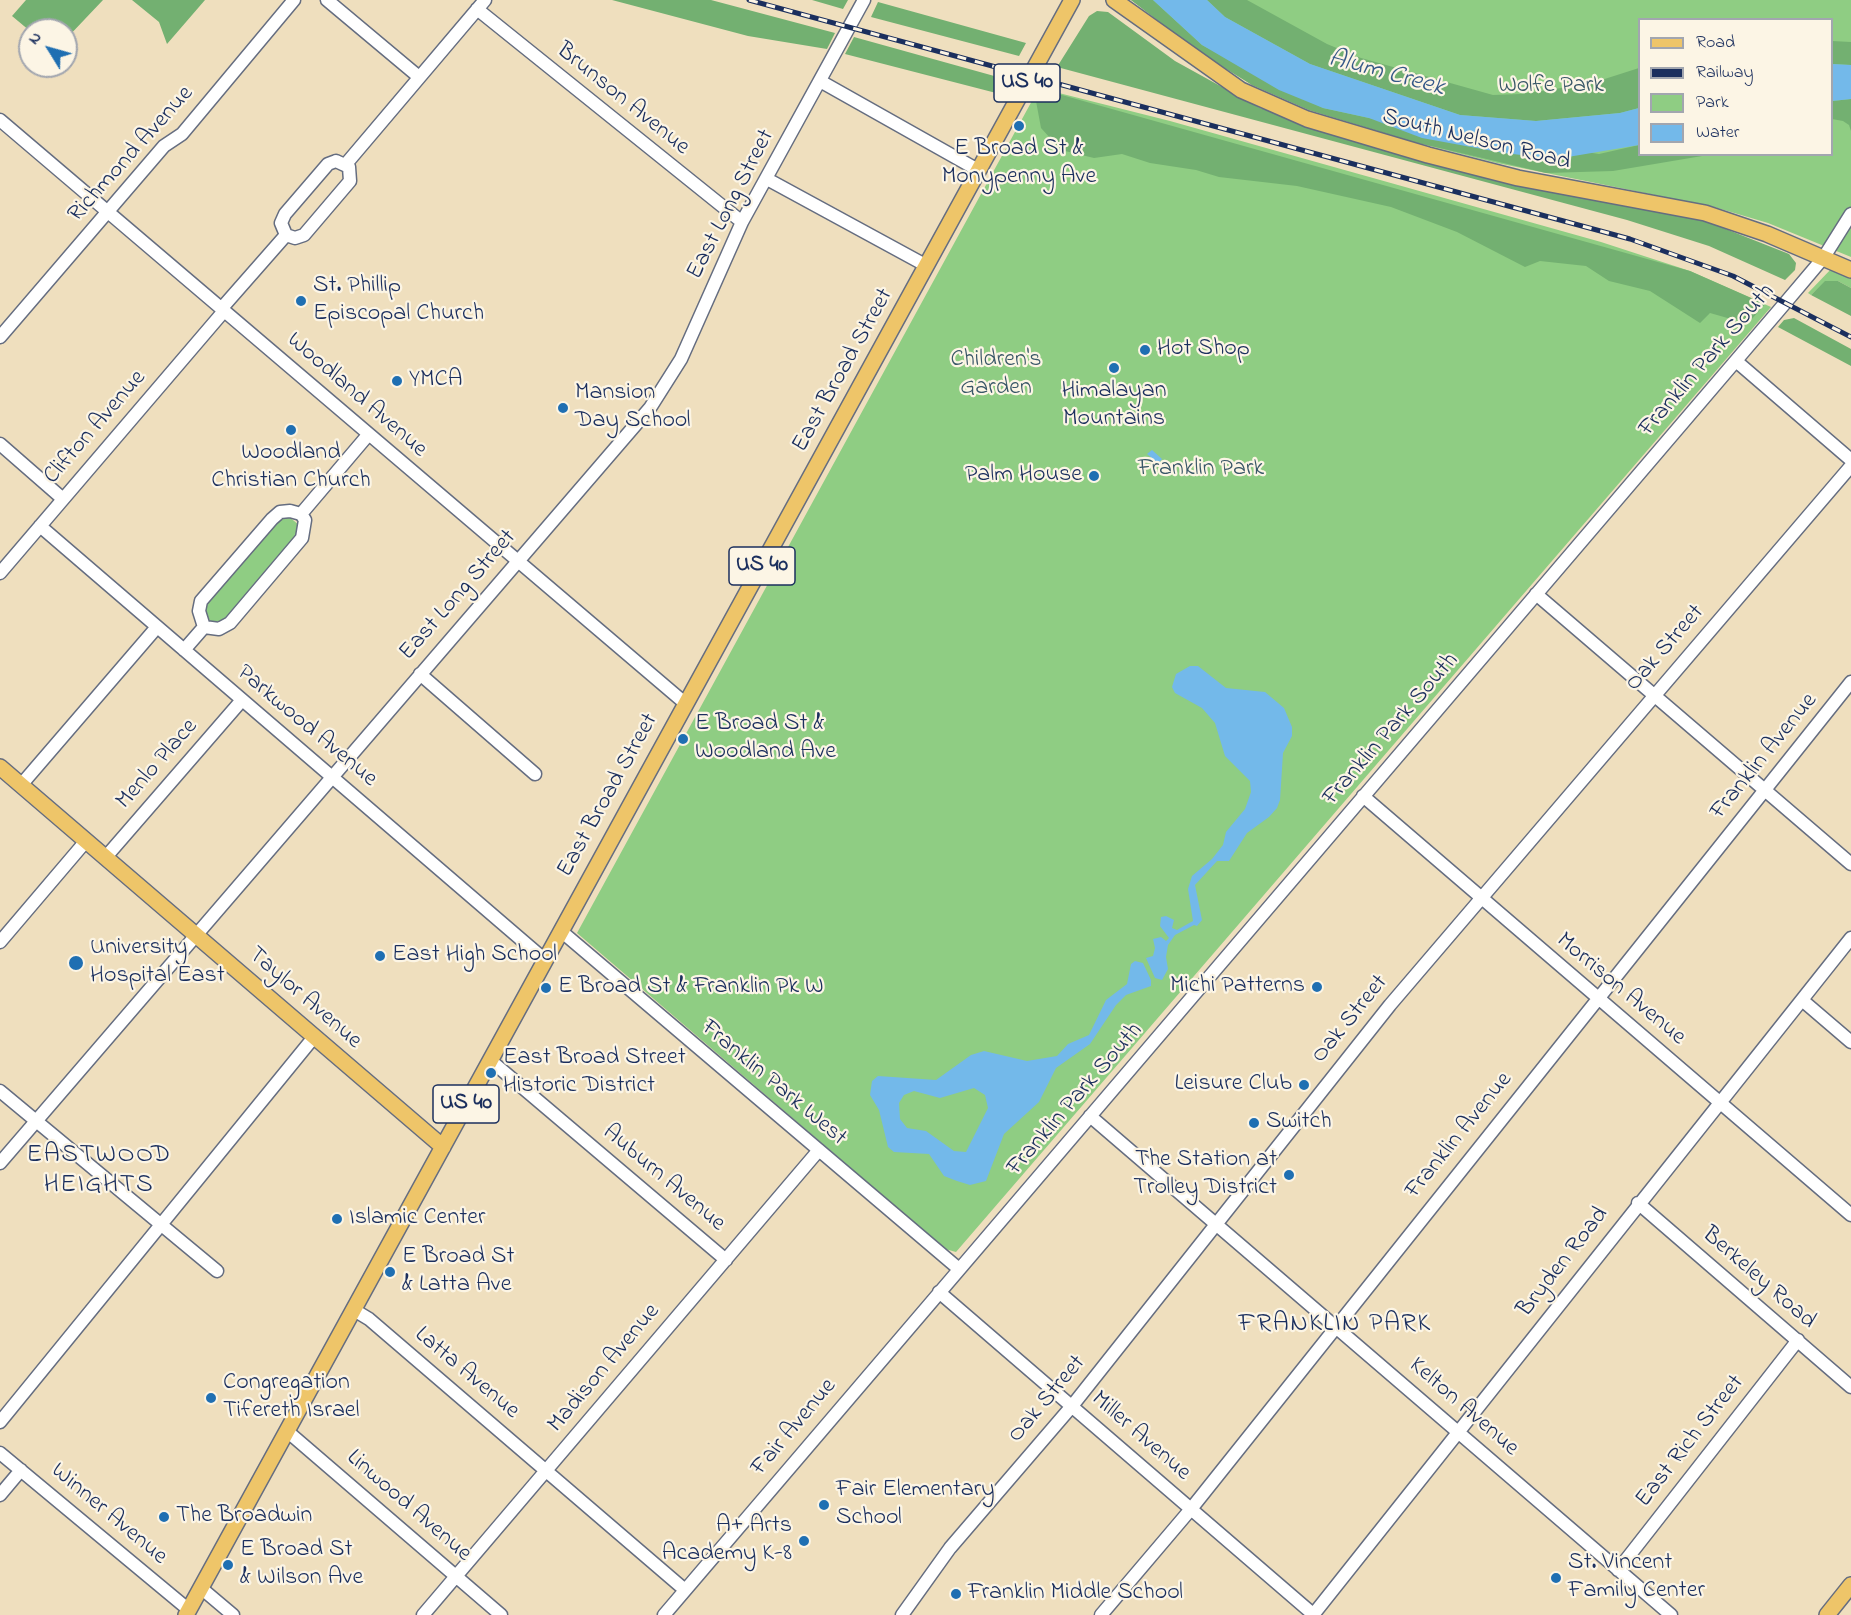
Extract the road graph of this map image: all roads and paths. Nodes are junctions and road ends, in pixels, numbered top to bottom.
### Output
1 (294, 0) edge
2 (327, 0) edge
3 (864, 0) edge
4 (1072, 0) edge
5 (1114, 0) edge
6 (481, 4) edge
7 (419, 77) junction
8 (820, 81) junction
9 (2, 127) edge
10 (345, 164) junction
11 (978, 170) junction
12 (767, 179) junction
13 (107, 212) junction
14 (1851, 214) edge
15 (742, 222) junction
16 (286, 235) junction
17 (1824, 257) junction
18 (927, 266) junction
19 (1851, 270) edge
20 (222, 310) junction
21 (0, 337) edge
22 (1736, 361) junction
23 (368, 435) junction
24 (0, 444) edge
25 (1851, 460) edge
26 (1851, 466) edge
27 (63, 499) junction
28 (301, 514) junction
29 (40, 526) junction
30 (516, 561) junction
31 (0, 573) edge
32 (1536, 594) junction
33 (157, 627) junction
34 (204, 627) junction
35 (184, 650) junction
36 (420, 674) junction
37 (1851, 682) edge
38 (1654, 695) junction
39 (242, 700) junction
40 (686, 704) junction
41 (0, 767) edge
42 (535, 774) dead end
43 (332, 776) junction
44 (21, 785) junction
45 (1765, 790) junction
46 (1363, 796) junction
47 (86, 841) junction
48 (105, 858) junction
49 (1851, 864) edge
50 (1480, 898) junction
51 (561, 931) junction
52 (196, 936) junction
53 (1851, 938) edge
54 (0, 942) edge
55 (545, 960) junction
56 (1598, 998) junction
57 (1802, 1000) junction
58 (314, 1037) junction
59 (1851, 1042) edge
60 (490, 1060) junction
61 (0, 1091) edge
62 (1719, 1102) junction
63 (1090, 1116) junction
64 (36, 1121) junction
65 (443, 1147) junction
66 (819, 1150) junction
67 (0, 1163) edge
68 (1638, 1203) junction
69 (1851, 1215) edge
70 (1216, 1224) junction
71 (162, 1226) junction
72 (726, 1260) junction
73 (959, 1269) junction
74 (217, 1271) dead end
75 (939, 1292) junction
76 (354, 1310) junction
77 (1335, 1326) junction
78 (1798, 1340) junction
79 (1851, 1387) edge
80 (1072, 1406) junction
81 (0, 1422) edge
82 (287, 1431) junction
83 (1457, 1431) junction
84 (0, 1453) edge
85 (21, 1470) junction
86 (547, 1470) junction
87 (0, 1495) edge
88 (1191, 1509) junction
89 (1618, 1570) junction
90 (456, 1576) junction
91 (1851, 1585) edge
92 (201, 1588) junction
93 (686, 1590) junction
94 (188, 1612) edge
95 (233, 1615) edge
96 (423, 1615) edge
97 (501, 1615) edge
98 (664, 1615) edge
99 (902, 1615) edge
100 (1101, 1615) edge
101 (1313, 1615) edge
102 (1671, 1615) edge
103 (1827, 1615) edge

1 - 13 street, Richmond Avenue
2 - 7 street
3 - 8 street, East Long Street
4 - 11 main road, East Broad Street / US 40
5 - 17 main road, South Nelson Road
6 - 7 street
6 - 15 street, Brunson Avenue
7 - 10 street
8 - 11 street
8 - 12 street, East Long Street
9 - 13 street, Woodland Avenue
10 - 16 street
10 - 16 street
11 - 18 main road, East Broad Street / US 40
12 - 15 street, East Long Street
12 - 18 street
13 - 20 street, Woodland Avenue
13 - 21 street, Richmond Avenue
14 - 17 street, Franklin Park South
15 - 30 street, East Long Street
16 - 20 street, Clifton Avenue
17 - 19 main road, South Nelson Road
17 - 22 street, Franklin Park South
18 - 40 main road, East Broad Street / US 40
20 - 23 street, Woodland Avenue
20 - 27 street, Clifton Avenue
22 - 25 street
22 - 32 street, Franklin Park South
23 - 28 street
23 - 30 street, Woodland Avenue
24 - 27 street
26 - 38 street, Oak Street
27 - 29 street, Clifton Avenue
28 - 34 street
28 - 34 street
29 - 31 street, Clifton Avenue
29 - 33 street, Parkwood Avenue
30 - 36 street, East Long Street
30 - 40 street, Woodland Avenue
32 - 38 street
32 - 46 street, Franklin Park South
33 - 35 street, Parkwood Avenue
33 - 44 street
34 - 35 street
35 - 39 street, Parkwood Avenue
36 - 42 street
36 - 43 street, East Long Street
37 - 45 street, Franklin Avenue
38 - 45 street
38 - 50 street, Oak Street
39 - 43 street, Parkwood Avenue
39 - 48 street, Menlo Place
40 - 51 main road, East Broad Street / US 40
41 - 44 main road, Taylor Avenue
43 - 52 street, East Long Street
43 - 55 street, Parkwood Avenue
44 - 47 main road, Taylor Avenue
45 - 49 street
45 - 56 street, Franklin Avenue
46 - 50 street, Morrison Avenue
46 - 63 street, Franklin Park South
47 - 48 main road, Taylor Avenue
47 - 54 street
48 - 52 main road, Taylor Avenue
50 - 56 street, Morrison Avenue
50 - 70 street, Oak Street
51 - 55 main road, East Broad Street / US 40
51 - 66 street, Franklin Park West
52 - 58 main road, Taylor Avenue
52 - 64 street, East Long Street
53 - 57 street, Bryden Road
55 - 60 main road, East Broad Street / US 40
56 - 62 street, Morrison Avenue
56 - 77 street, Franklin Avenue
57 - 59 street
57 - 62 street, Bryden Road
58 - 65 main road, Taylor Avenue
58 - 71 street
60 - 65 main road, East Broad Street / US 40
60 - 72 street, Auburn Avenue
61 - 64 street
62 - 68 street, Bryden Road
62 - 69 street, Morrison Avenue
63 - 70 street, Kelton Avenue
63 - 73 street, Franklin Park South
64 - 67 street, East Long Street
64 - 71 street
65 - 76 main road, East Broad Street / US 40
66 - 72 street, Madison Avenue
66 - 73 street, Franklin Park West
68 - 78 street, Berkeley Road
68 - 83 street, Bryden Road
70 - 77 street, Kelton Avenue
70 - 80 street, Oak Street
71 - 74 street
71 - 81 street
72 - 86 street, Madison Avenue
73 - 75 street, Fair Avenue
75 - 80 street, Miller Avenue
75 - 93 street, Fair Avenue
76 - 82 main road, East Broad Street / US 40
76 - 86 street, Latta Avenue
77 - 83 street, Kelton Avenue
77 - 88 street, Franklin Avenue
78 - 79 street, Berkeley Road
78 - 89 street, East Rich Street
80 - 88 street, Miller Avenue
80 - 99 street, Oak Street
82 - 90 street, Linwood Avenue
82 - 92 main road, East Broad Street / US 40
83 - 89 street, Kelton Avenue
83 - 101 street, Bryden Road
84 - 85 street, Winner Avenue
85 - 87 street
85 - 94 street, Winner Avenue
86 - 90 street, Madison Avenue
86 - 93 street, Latta Avenue
88 - 100 street, Franklin Avenue
88 - 101 street, Miller Avenue
89 - 102 street, Kelton Avenue
90 - 96 street, Madison Avenue
90 - 97 street, Linwood Avenue
91 - 103 main road
92 - 94 main road, East Broad Street / US 40
92 - 95 street
93 - 98 street, Fair Avenue

